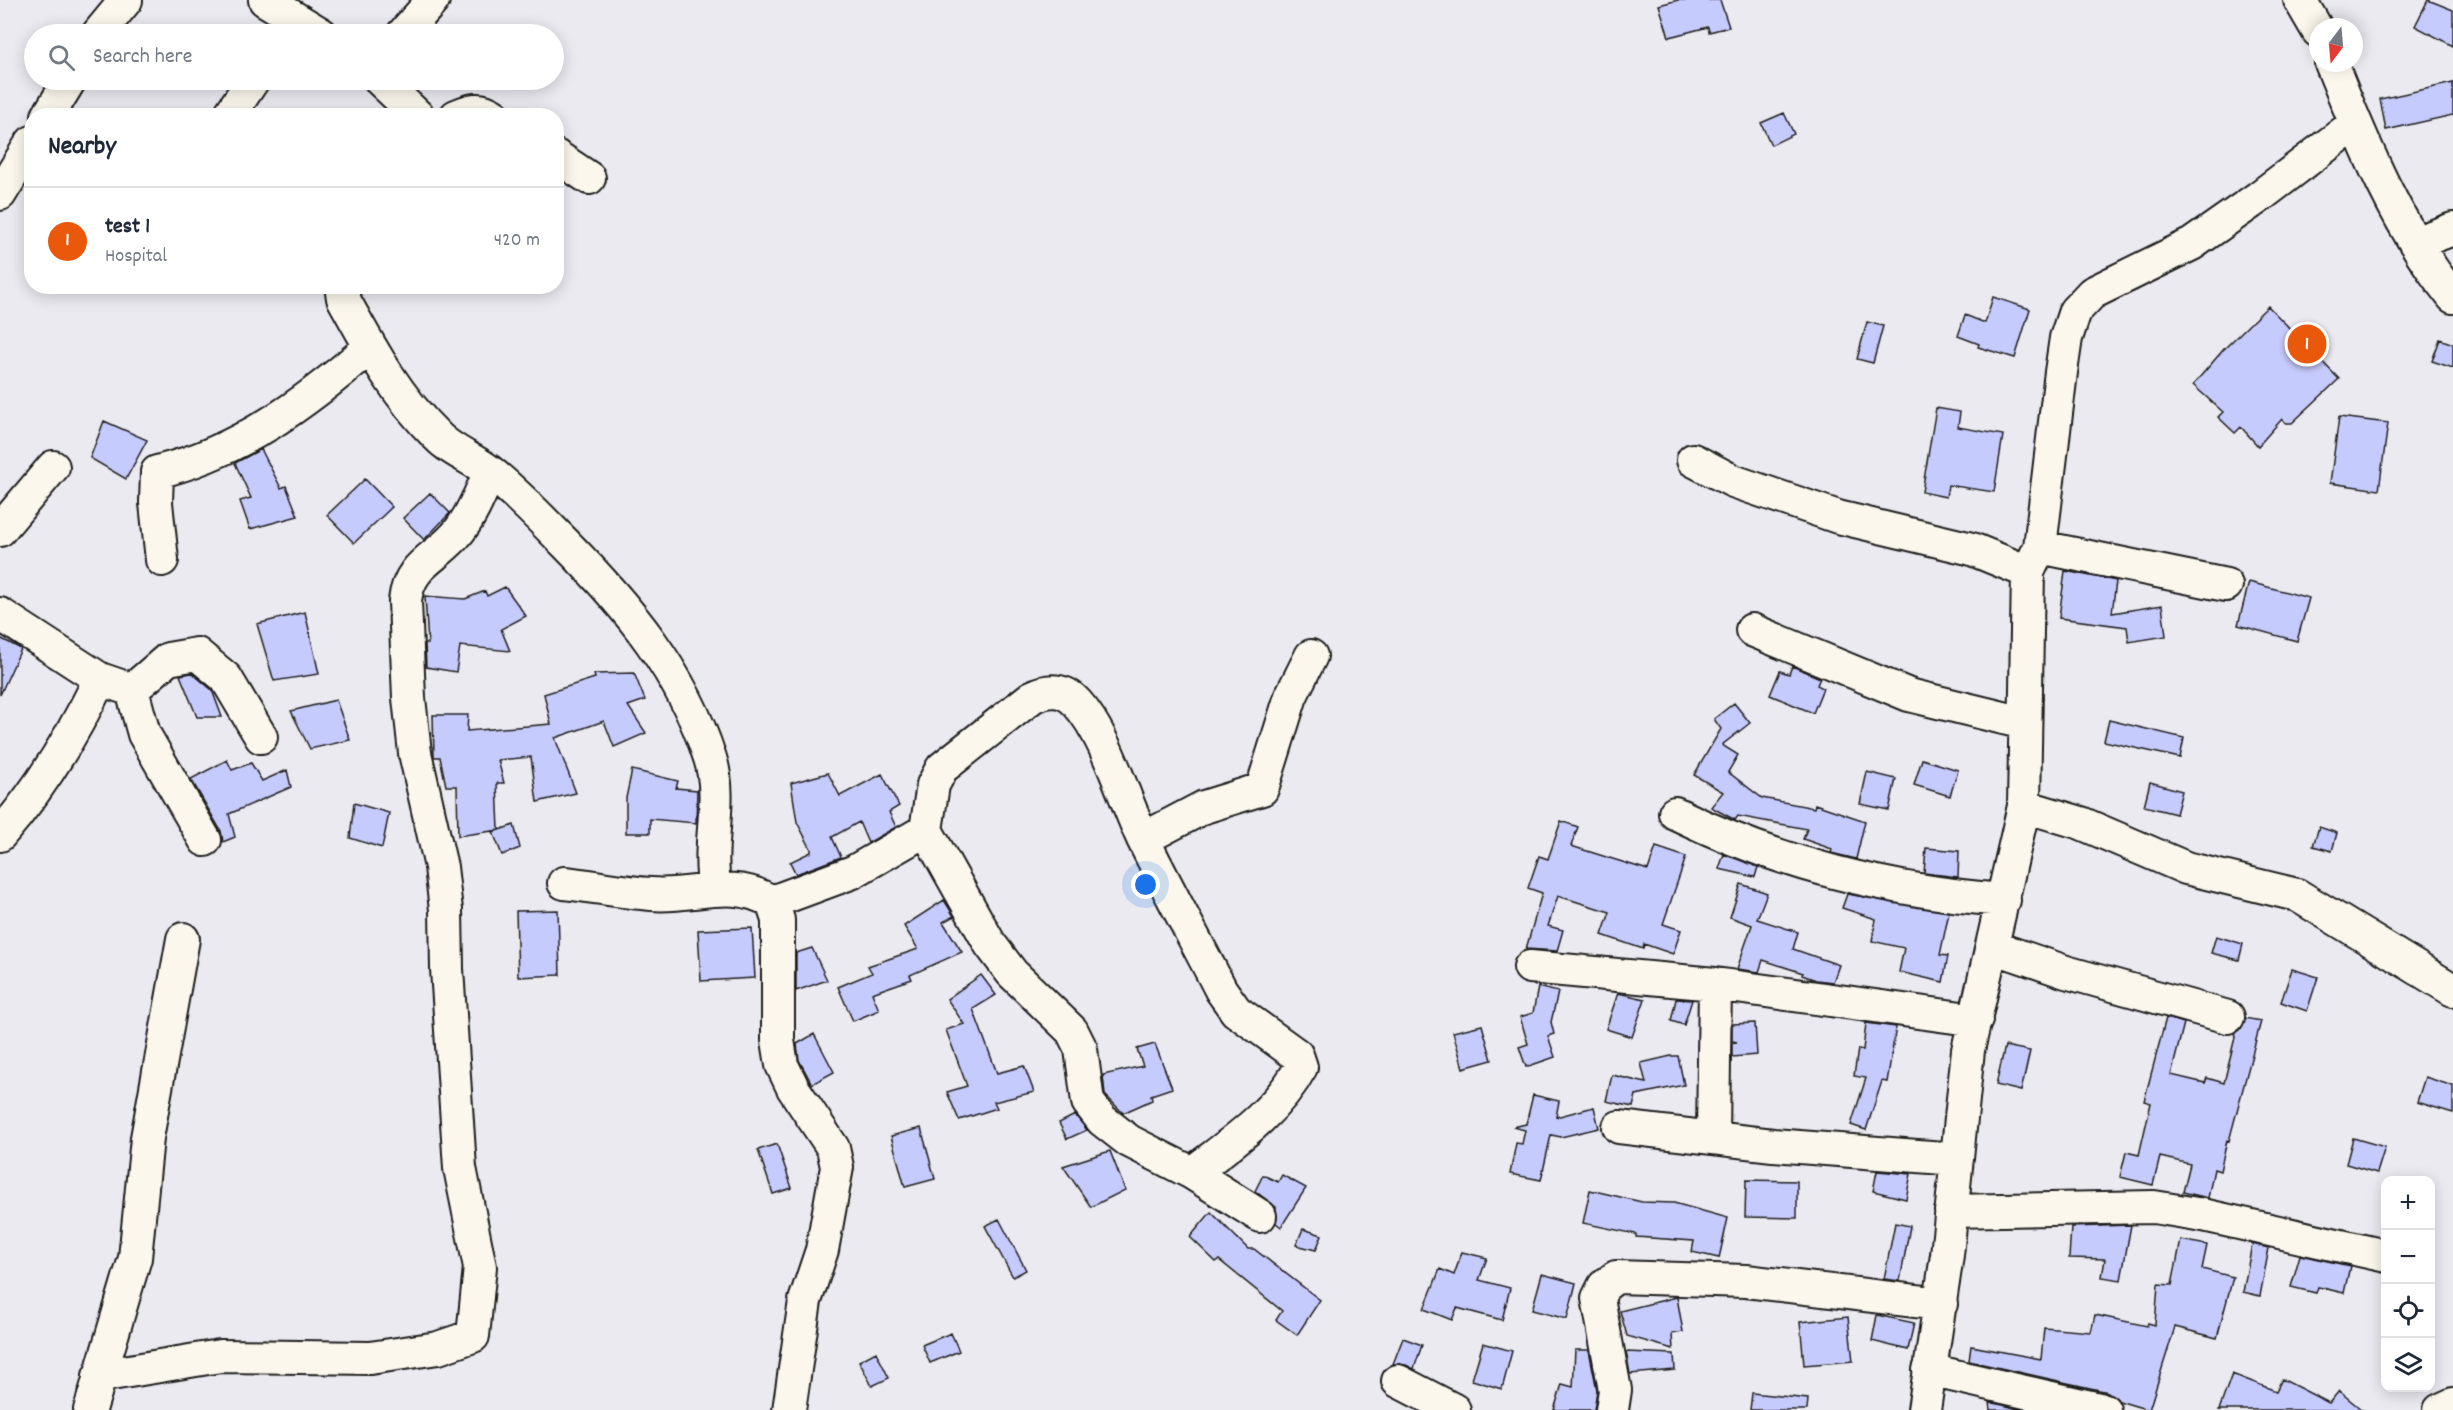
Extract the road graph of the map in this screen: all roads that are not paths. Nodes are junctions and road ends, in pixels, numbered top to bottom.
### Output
1 (126, 0) edge
2 (265, 0) edge
3 (433, 0) edge
4 (2300, 0) edge
5 (2310, 18) edge
6 (106, 24) edge
7 (287, 24) edge
8 (412, 24) edge
9 (2335, 72) edge
10 (64, 90) edge
11 (246, 90) edge
12 (391, 90) edge
13 (53, 108) edge
14 (234, 108) edge
15 (410, 108) edge
16 (2355, 124) junction
17 (24, 155) edge
18 (564, 161) edge
19 (589, 178) dead end
20 (0, 194) edge
21 (2453, 229) edge
22 (2415, 243) junction
23 (342, 294) edge
24 (2453, 297) edge
25 (370, 347) junction
26 (1693, 460) dead end
27 (53, 467) dead end
28 (490, 472) junction
29 (0, 530) edge
30 (2034, 559) junction
31 (162, 560) dead end
32 (2226, 585) dead end
33 (0, 614) edge
34 (1752, 630) dead end
35 (1311, 656) dead end
36 (100, 679) junction
37 (132, 690) junction
38 (2024, 723) junction
39 (261, 737) dead end
40 (2024, 806) junction
41 (1675, 813) dead end
42 (926, 830) junction
43 (0, 835) edge
44 (1143, 839) junction
45 (205, 840) dead end
46 (564, 883) dead end
47 (715, 888) junction
48 (2004, 900) junction
49 (772, 902) junction
50 (183, 939) dead end
51 (1993, 946) junction
52 (1530, 967) dead end
53 (1715, 984) junction
54 (2453, 990) edge
55 (2228, 1017) dead end
56 (1976, 1020) junction
57 (1619, 1127) dead end
58 (1713, 1136) junction
59 (1957, 1159) junction
60 (1192, 1173) junction
61 (1951, 1210) junction
62 (1260, 1216) dead end
63 (2381, 1255) edge
64 (1941, 1304) junction
65 (1929, 1370) junction
66 (99, 1376) junction
67 (1398, 1381) dead end
68 (2453, 1404) edge
69 (90, 1410) edge
70 (789, 1410) edge
71 (1454, 1410) edge
72 (1612, 1410) edge
73 (1924, 1410) edge
74 (2104, 1410) edge
75 (2440, 1410) edge

1 - 6 street
2 - 7 street
3 - 8 street
4 - 5 street
9 - 16 street
10 - 13 street
11 - 14 street
12 - 15 street
16 - 22 street
16 - 30 street
17 - 20 street
18 - 19 street
21 - 22 street
22 - 24 street
23 - 25 street
25 - 28 street
25 - 31 street
26 - 30 street
27 - 29 street
28 - 47 street
28 - 66 street
30 - 32 street
30 - 38 street
33 - 36 street
34 - 38 street
35 - 44 street
36 - 37 street
36 - 43 street
37 - 39 street
37 - 45 street
38 - 40 street
40 - 48 street
40 - 54 street
41 - 48 street
42 - 44 street
42 - 49 street
42 - 60 street
44 - 60 street
46 - 47 street
47 - 49 street
48 - 51 street
49 - 70 street
50 - 66 street
51 - 55 street
51 - 56 street
52 - 53 street
53 - 56 street
53 - 58 street
56 - 59 street
57 - 58 street
58 - 59 street
59 - 61 street
60 - 62 street
61 - 63 street
61 - 64 street
64 - 65 street
64 - 72 street
65 - 73 street
65 - 74 street
66 - 69 street
67 - 71 street
68 - 75 street

